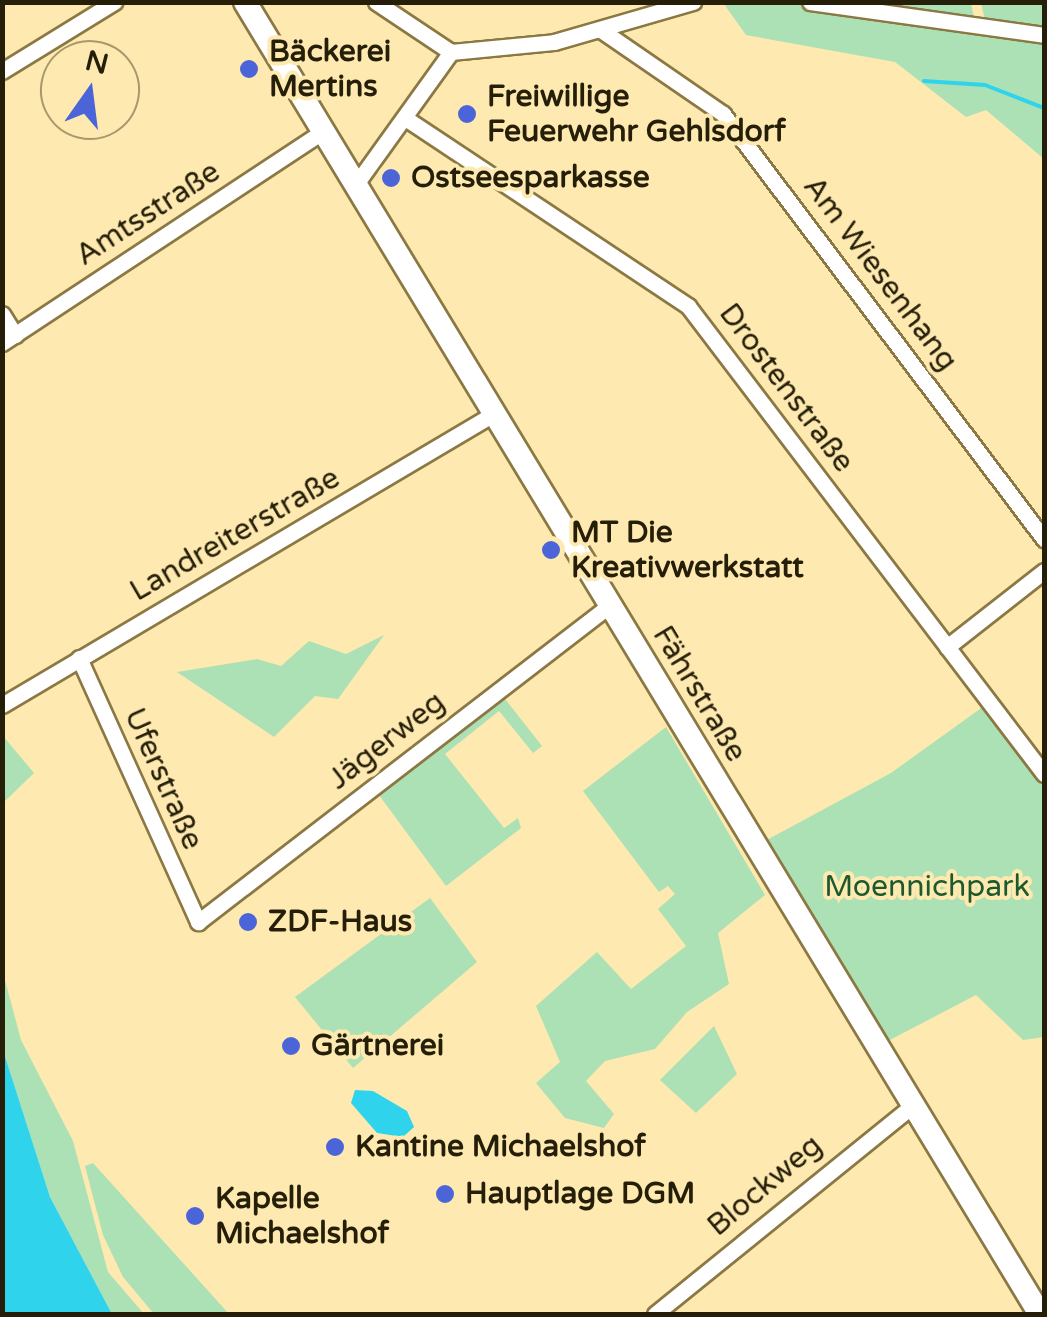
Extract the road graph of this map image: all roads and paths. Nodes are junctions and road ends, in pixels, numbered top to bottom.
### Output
1 (114, 2) edge
2 (244, 2) edge
3 (376, 2) edge
4 (693, 2) edge
5 (810, 2) edge
6 (602, 30) junction
7 (1044, 36) edge
8 (451, 52) junction
9 (2, 72) edge
10 (406, 118) junction
11 (324, 131) junction
12 (356, 184) junction
13 (2, 314) edge
14 (9, 339) edge
15 (495, 413) junction
16 (1044, 539) edge
17 (1044, 571) edge
18 (610, 604) junction
19 (947, 647) junction
20 (79, 658) junction
21 (2, 705) edge
22 (1044, 774) edge
23 (198, 922) joint
24 (912, 1105) junction
25 (656, 1314) edge
26 (1040, 1314) edge

1 - 9 street
2 - 11 street, Fährstraße
3 - 8 street
4 - 6 street
5 - 7 street
6 - 8 street
6 - 16 street, Am Wiesenhang
8 - 10 street
10 - 12 street
10 - 19 street, Drostenstraße
11 - 12 street, Fährstraße
11 - 14 street, Amtsstraße
12 - 15 street, Fährstraße
13 - 14 street
15 - 18 street, Fährstraße
15 - 20 street, Landreiterstraße
17 - 19 street
18 - 23 street, Jägerweg
18 - 24 street, Fährstraße
19 - 22 street, Drostenstraße
20 - 21 street, Landreiterstraße
20 - 23 street, Uferstraße
24 - 25 street, Blockweg
24 - 26 street, Fährstraße

